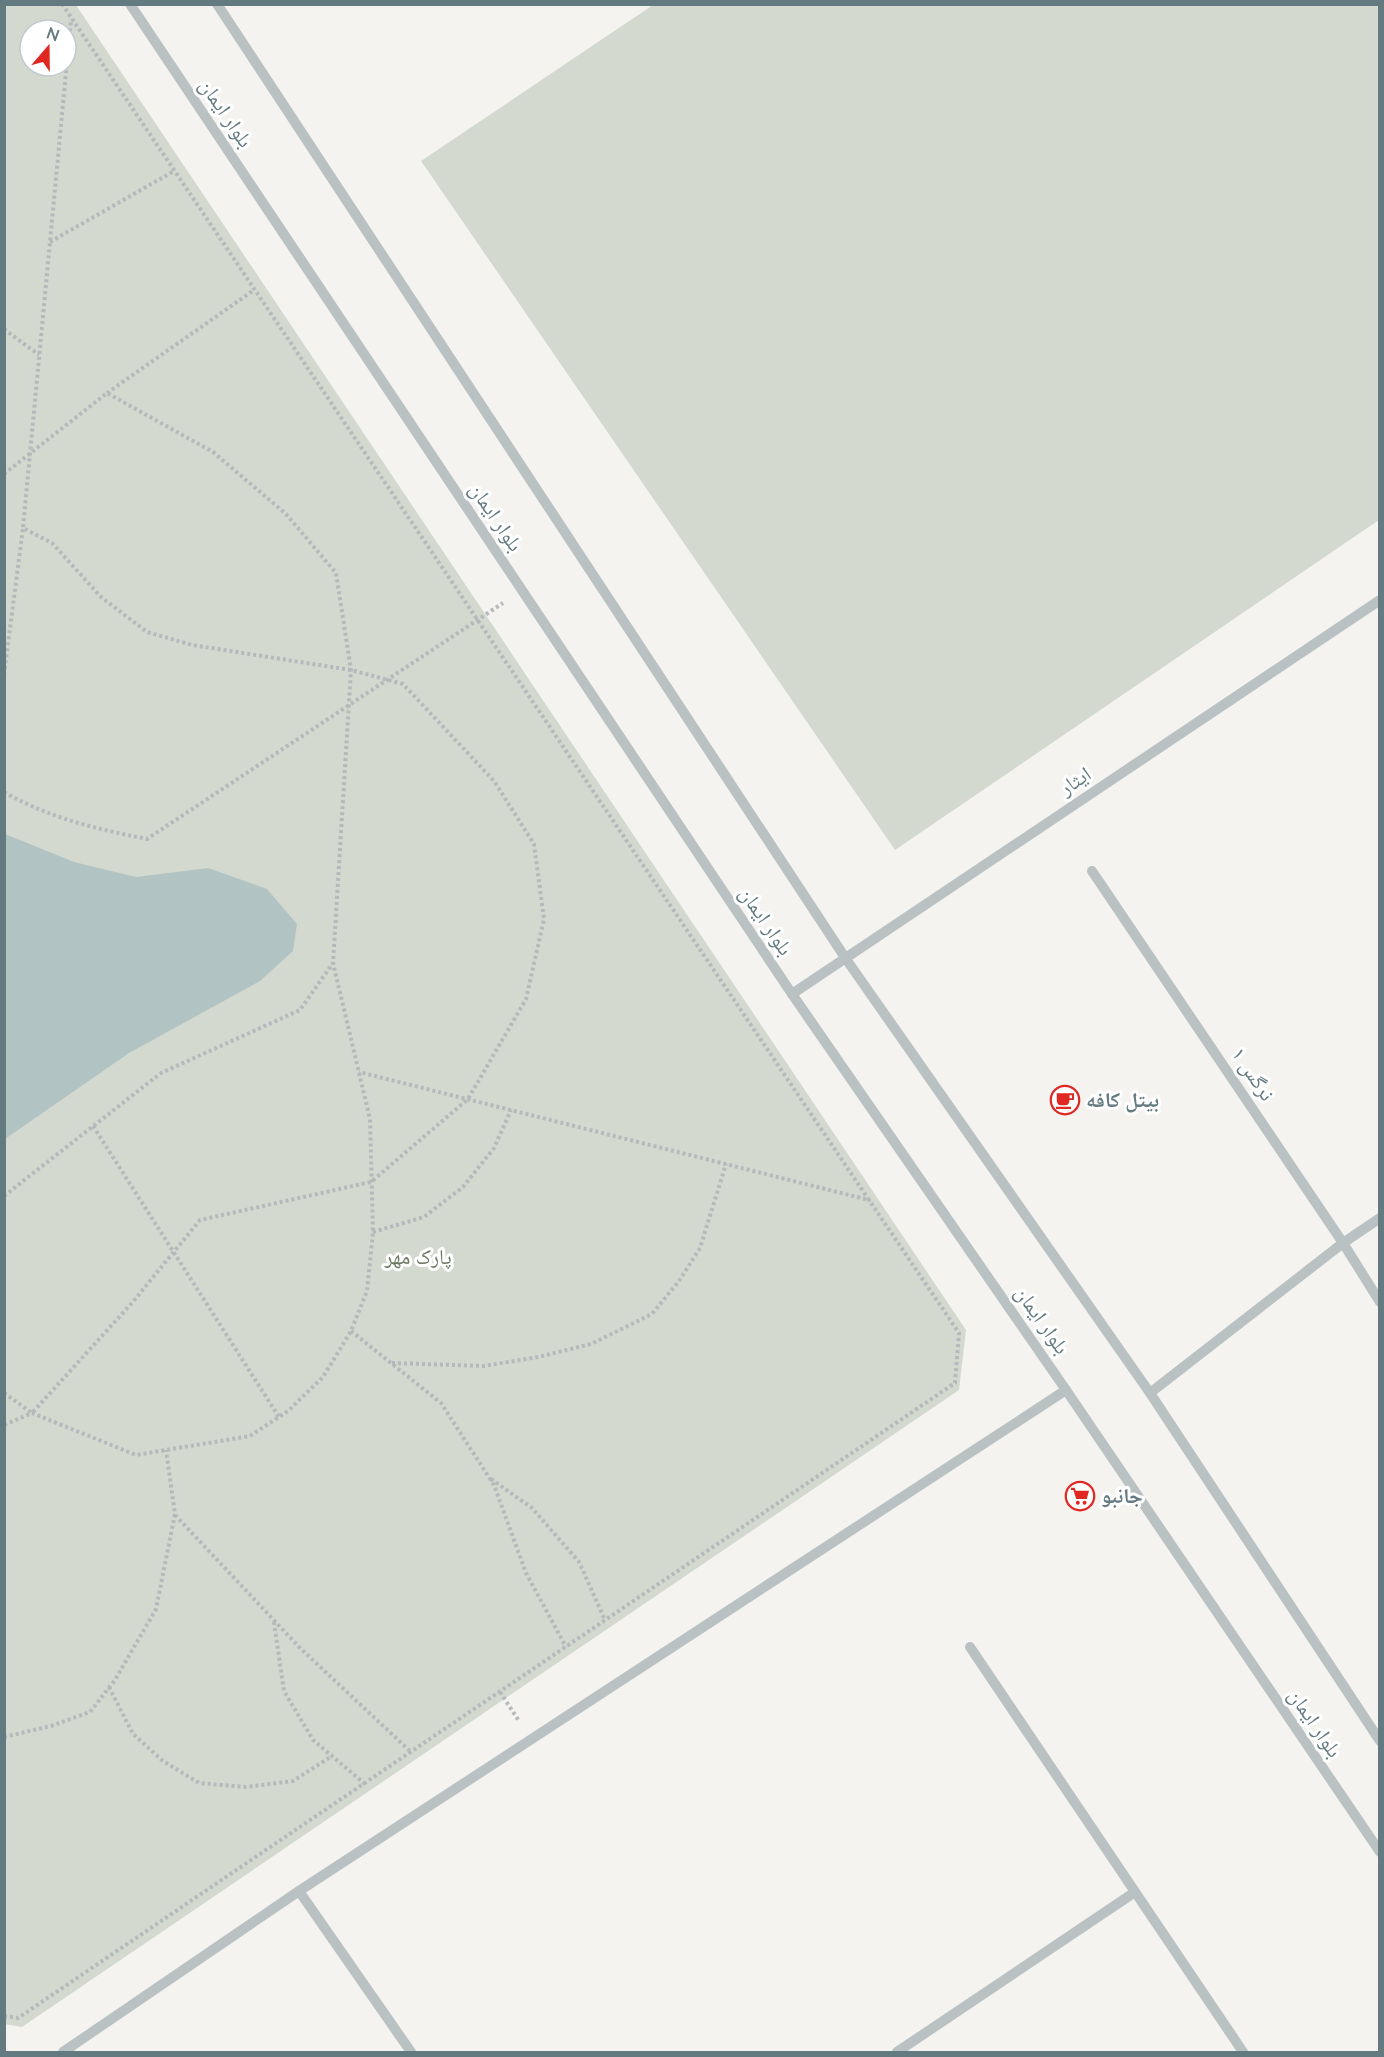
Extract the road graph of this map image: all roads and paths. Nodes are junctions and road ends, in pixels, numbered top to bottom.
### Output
1 (62, 4) edge
2 (130, 4) edge
3 (217, 4) edge
4 (70, 18) edge
5 (78, 29) edge
6 (66, 78) edge
7 (174, 171) junction
8 (51, 242) junction
9 (254, 290) junction
10 (4, 329) edge
11 (39, 355) junction
12 (107, 393) junction
13 (30, 454) junction
14 (4, 474) edge
15 (23, 528) junction
16 (523, 591) junction
17 (1380, 600) edge
18 (477, 620) junction
19 (351, 670) junction
20 (4, 675) edge
21 (4, 792) edge
22 (1092, 871) dead end
23 (846, 959) junction
24 (333, 963) junction
25 (792, 994) junction
26 (359, 1072) junction
27 (468, 1100) junction
28 (511, 1110) junction
29 (93, 1126) junction
30 (726, 1164) junction
31 (371, 1182) junction
32 (4, 1196) edge
33 (869, 1200) junction
34 (1380, 1218) edge
35 (373, 1232) junction
36 (1343, 1243) junction
37 (174, 1252) junction
38 (1380, 1302) edge
39 (351, 1331) junction
40 (392, 1363) junction
41 (1066, 1390) junction
42 (4, 1393) edge
43 (1150, 1393) junction
44 (32, 1413) junction
45 (279, 1417) junction
46 (4, 1425) edge
47 (166, 1450) junction
48 (489, 1478) junction
49 (175, 1514) junction
50 (605, 1620) junction
51 (273, 1621) junction
52 (566, 1647) junction
53 (970, 1647) dead end
54 (109, 1688) junction
55 (500, 1692) junction
56 (4, 1737) edge
57 (531, 1739) junction
58 (1380, 1741) edge
59 (411, 1752) junction
60 (332, 1756) junction
61 (365, 1784) junction
62 (1380, 1852) edge
63 (299, 1891) junction
64 (1135, 1892) junction
65 (4, 2016) edge
66 (63, 2052) edge
67 (411, 2052) edge
68 (897, 2052) edge
69 (1243, 2052) edge

1 - 4 path
2 - 16 street, بلوار ایمان
3 - 23 street, بلوار ایمان
5 - 7 path
6 - 8 path
7 - 8 path
7 - 9 path
8 - 11 path
9 - 12 path
9 - 18 path
10 - 11 path
11 - 13 path
12 - 13 path
12 - 19 path
13 - 14 path
13 - 15 path
15 - 19 path
15 - 20 path
16 - 18 path
16 - 25 street, بلوار ایمان
17 - 23 street, ایثار
18 - 21 path
18 - 33 path
19 - 24 path
19 - 27 path
22 - 36 street, نرگس ۱
23 - 25 street, ایثار
23 - 43 street, بلوار ایمان
24 - 26 path
24 - 29 path
25 - 41 street, بلوار ایمان
26 - 27 path
26 - 31 path
27 - 28 path
27 - 31 path
28 - 30 path
28 - 35 path
29 - 32 path
29 - 37 path
30 - 33 path
30 - 40 path
31 - 35 path
31 - 37 path
33 - 50 path
34 - 36 street
35 - 39 path
36 - 38 street, نرگس ۱
36 - 43 street
37 - 44 path
37 - 45 path
39 - 40 path
39 - 45 path
40 - 48 path
41 - 57 street
41 - 62 street, بلوار ایمان
42 - 44 path
43 - 58 street, بلوار ایمان
44 - 46 path
44 - 47 path
45 - 47 path
47 - 49 path
48 - 50 path
48 - 52 path
49 - 51 path
49 - 54 path
50 - 52 path
51 - 59 path
51 - 60 path
52 - 55 path
53 - 64 street
54 - 56 path
54 - 60 path
55 - 57 path
55 - 59 path
57 - 63 street
59 - 61 path
60 - 61 path
61 - 65 path
63 - 66 street
63 - 67 street
64 - 68 street
64 - 69 street

